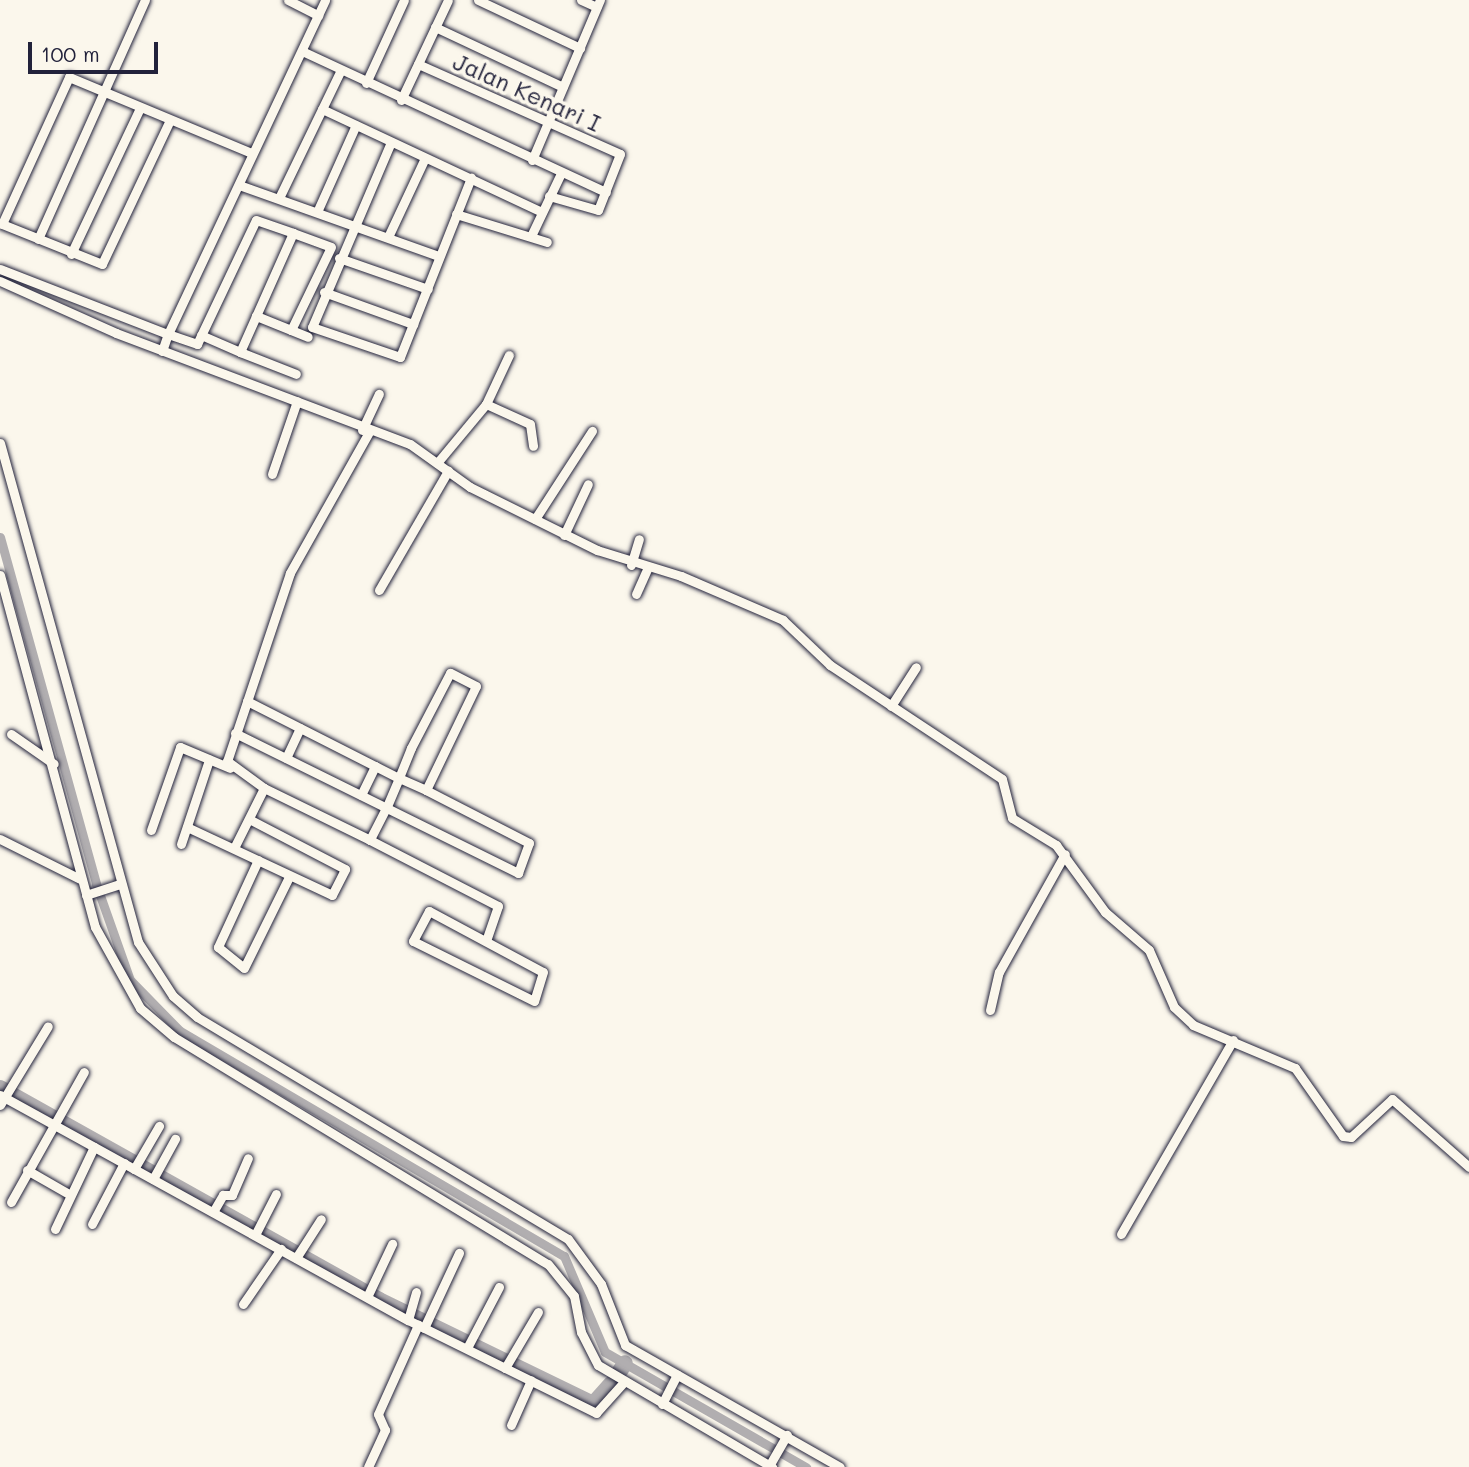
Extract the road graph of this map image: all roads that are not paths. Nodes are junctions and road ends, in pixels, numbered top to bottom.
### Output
1 (145, 0) edge
2 (288, 0) edge
3 (325, 0) edge
4 (404, 0) edge
5 (448, 0) edge
6 (478, 0) edge
7 (581, 0) edge
8 (598, 4) edge
9 (318, 15) junction
10 (435, 27) junction
11 (580, 48) junction
12 (302, 51) junction
13 (418, 64) junction
14 (341, 70) junction
15 (366, 83) junction
16 (563, 87) junction
17 (102, 90) junction
18 (401, 100) junction
19 (140, 108) junction
20 (322, 109) junction
21 (170, 120) junction
22 (547, 124) junction
23 (356, 125) junction
24 (391, 142) junction
25 (252, 153) junction
26 (425, 158) junction
27 (532, 160) junction
28 (561, 173) junction
29 (471, 178) junction
30 (239, 184) junction
31 (606, 192) junction
32 (549, 195) junction
33 (279, 198) junction
34 (540, 211) junction
35 (317, 212) junction
36 (456, 214) junction
37 (1, 225) edge
38 (353, 226) junction
39 (293, 233) junction
40 (531, 236) junction
41 (388, 237) junction
42 (38, 240) junction
43 (547, 242) dead end
44 (71, 254) junction
45 (438, 256) junction
46 (340, 257) junction
47 (0, 269) edge
48 (0, 281) edge
49 (428, 289) junction
50 (324, 292) junction
51 (256, 316) junction
52 (413, 324) junction
53 (290, 330) junction
54 (168, 334) junction
55 (201, 335) junction
56 (308, 337) dead end
57 (162, 351) junction
58 (240, 352) junction
59 (509, 355) dead end
60 (296, 374) dead end
61 (379, 394) dead end
62 (297, 401) junction
63 (486, 404) junction
64 (365, 431) junction
65 (592, 431) dead end
66 (0, 443) edge
67 (533, 446) dead end
68 (438, 463) junction
69 (448, 471) junction
70 (272, 474) dead end
71 (588, 484) dead end
72 (535, 519) junction
73 (564, 535) junction
74 (639, 539) dead end
75 (631, 565) junction
76 (646, 569) junction
77 (0, 575) edge
78 (379, 590) dead end
79 (636, 594) dead end
80 (916, 667) dead end
81 (247, 701) junction
82 (891, 706) junction
83 (300, 728) junction
84 (235, 733) junction
85 (11, 734) dead end
86 (286, 758) junction
87 (209, 760) junction
88 (54, 764) junction
89 (375, 766) junction
90 (230, 768) junction
91 (399, 778) junction
92 (264, 788) junction
93 (426, 790) junction
94 (361, 795) junction
95 (386, 808) junction
96 (249, 819) junction
97 (187, 827) junction
98 (151, 830) dead end
99 (0, 839) edge
100 (370, 840) junction
101 (181, 845) dead end
102 (234, 848) junction
103 (1065, 854) junction
104 (258, 860) junction
105 (289, 877) junction
106 (80, 879) junction
107 (117, 885) junction
108 (88, 894) junction
109 (486, 941) junction
110 (990, 1010) dead end
111 (48, 1026) dead end
112 (1233, 1040) junction
113 (84, 1072) dead end
114 (4, 1097) edge
115 (55, 1122) junction
116 (159, 1126) dead end
117 (175, 1139) dead end
118 (94, 1147) junction
119 (248, 1158) dead end
120 (124, 1163) junction
121 (136, 1166) junction
122 (1469, 1167) edge
123 (27, 1170) junction
124 (155, 1176) junction
125 (67, 1193) junction
126 (276, 1194) dead end
127 (11, 1202) dead end
128 (215, 1209) junction
129 (321, 1219) dead end
130 (92, 1224) dead end
131 (55, 1229) dead end
132 (257, 1233) junction
133 (1121, 1234) dead end
134 (392, 1244) dead end
135 (281, 1249) junction
136 (459, 1253) dead end
137 (298, 1255) junction
138 (499, 1287) dead end
139 (416, 1292) dead end
140 (368, 1295) junction
141 (243, 1304) dead end
142 (538, 1312) dead end
143 (410, 1316) junction
144 (424, 1324) junction
145 (468, 1345) junction
146 (507, 1364) junction
147 (675, 1378) junction
148 (531, 1380) junction
149 (623, 1383) junction
150 (664, 1400) junction
151 (511, 1425) dead end
152 (786, 1437) junction
153 (771, 1465) edge
154 (368, 1467) edge
155 (840, 1467) edge

1 - 17 street
2 - 9 street
3 - 9 street
4 - 15 street
5 - 10 street
6 - 11 street
7 - 8 street
8 - 11 street
9 - 12 street
10 - 13 street
10 - 16 street
11 - 16 street
12 - 14 street
12 - 25 street
13 - 18 street
13 - 22 street, Jalan Kenari I
14 - 15 street
14 - 20 street
15 - 18 street
16 - 22 street
17 - 19 street
17 - 37 street
17 - 42 street
18 - 27 street
19 - 21 street
19 - 44 street
20 - 23 street
20 - 33 street
21 - 25 street
21 - 44 street
22 - 27 street
22 - 31 street, Jalan Kenari I
23 - 24 street
23 - 35 street
24 - 26 street
24 - 38 street
25 - 30 street
26 - 29 street
26 - 41 street
27 - 28 street
28 - 31 street
28 - 32 street
29 - 34 street
29 - 36 street
30 - 33 street
30 - 54 street
31 - 32 street
32 - 34 street
33 - 35 street
34 - 40 street
35 - 38 street
36 - 40 street
36 - 45 street
37 - 42 street
38 - 41 street
38 - 46 street
39 - 51 street
39 - 53 street
39 - 55 street
40 - 43 street
41 - 45 street
42 - 44 street
45 - 49 street
46 - 49 street
46 - 50 street
47 - 54 street
48 - 57 street
49 - 52 street
50 - 52 street
50 - 52 street
51 - 53 street
51 - 58 street
53 - 56 street
54 - 55 street
54 - 57 street
55 - 58 street
57 - 62 street
58 - 60 street
59 - 63 street
61 - 64 street
62 - 64 street
62 - 70 street
63 - 67 street
63 - 68 street
64 - 68 street
64 - 81 street
65 - 72 street
66 - 107 street
68 - 69 street
69 - 72 street
69 - 78 street
71 - 73 street
72 - 73 street
73 - 75 street
74 - 75 street
75 - 76 street
76 - 79 street
76 - 82 street
77 - 88 street
80 - 82 street
81 - 83 street
81 - 84 street
82 - 103 street
83 - 86 street
83 - 89 street
84 - 86 street
84 - 90 street
85 - 88 street
86 - 94 street
87 - 90 street
87 - 97 street
87 - 98 street
88 - 106 street
89 - 91 street
89 - 94 street
90 - 92 street
91 - 93 street
91 - 93 street
91 - 95 street
92 - 96 street
92 - 100 street
93 - 95 street
94 - 95 street
95 - 100 street
96 - 102 street
96 - 105 street
97 - 101 street
97 - 102 street
99 - 106 street
100 - 109 street
102 - 104 street
103 - 110 street
103 - 112 street
104 - 105 street
104 - 105 street
106 - 108 street
107 - 108 street
107 - 147 street
108 - 149 street
109 - 109 street
111 - 114 street
112 - 122 street
112 - 133 street
113 - 115 street
114 - 115 street
115 - 118 street
115 - 123 street
116 - 121 street
117 - 124 street
118 - 120 street
118 - 125 street
119 - 128 street
120 - 121 street
120 - 130 street
121 - 124 street
123 - 125 street
123 - 127 street
124 - 128 street
125 - 131 street
126 - 132 street
128 - 132 street
129 - 137 street
132 - 135 street
134 - 140 street
135 - 137 street
135 - 141 street
136 - 144 street
137 - 140 street
138 - 145 street
139 - 143 street
140 - 143 street
142 - 146 street
143 - 144 street
144 - 145 street
144 - 154 street
145 - 146 street
146 - 148 street
147 - 150 street
147 - 152 street
148 - 149 street
148 - 151 street
149 - 150 street
150 - 153 street
152 - 153 street
152 - 155 street

